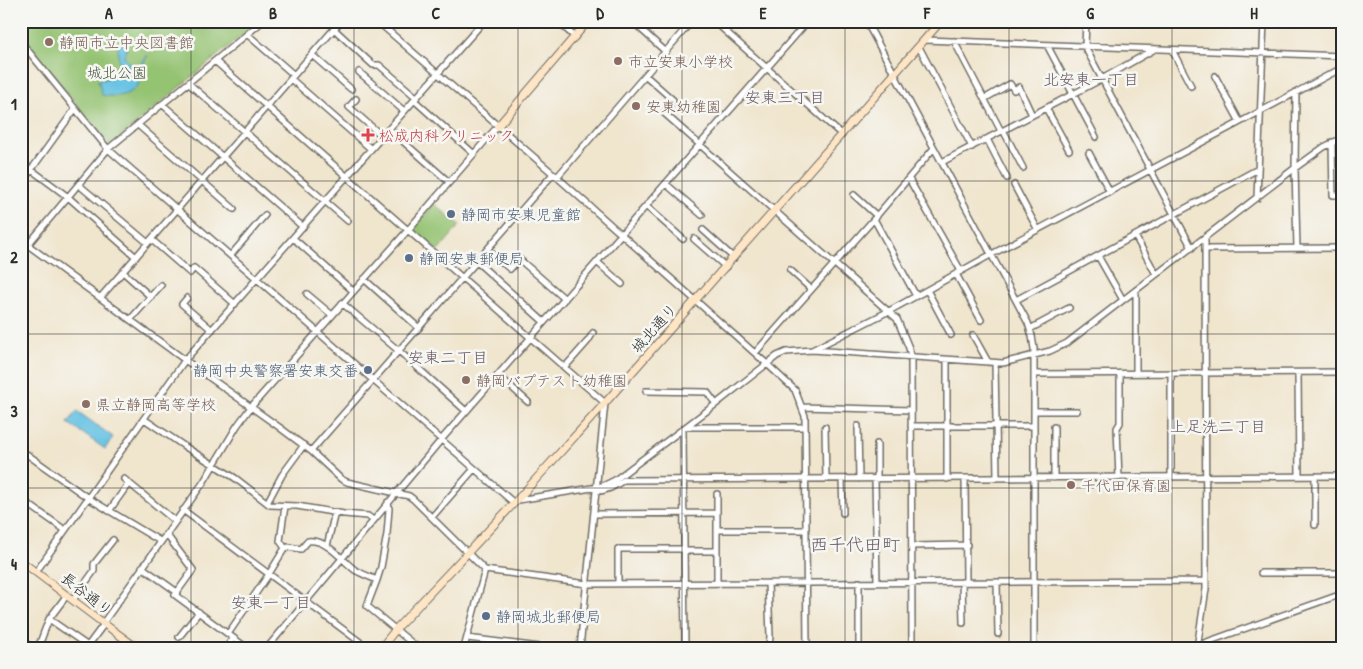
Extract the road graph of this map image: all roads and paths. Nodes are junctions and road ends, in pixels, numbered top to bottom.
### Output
1 (263, 21) edge
2 (341, 21) edge
3 (377, 21) edge
4 (388, 21) edge
5 (557, 21) edge
6 (588, 21) edge
7 (632, 21) edge
8 (692, 21) edge
9 (714, 21) edge
10 (808, 21) edge
11 (866, 21) edge
12 (941, 21) edge
13 (1086, 21) edge
14 (1264, 21) edge
15 (482, 22) edge
16 (383, 27) junction
17 (334, 30) junction
18 (247, 34) junction
19 (575, 37) junction
20 (925, 40) junction
21 (954, 41) junction
22 (22, 44) edge
23 (1047, 45) junction
24 (1085, 46) junction
25 (919, 47) junction
26 (1155, 49) junction
27 (1172, 50) junction
28 (666, 52) junction
29 (1262, 54) junction
30 (312, 55) junction
31 (1342, 56) edge
32 (215, 60) junction
33 (767, 68) junction
34 (1342, 68) edge
35 (359, 72) dead end
36 (437, 74) junction
37 (895, 75) junction
38 (646, 76) junction
39 (1215, 76) dead end
40 (292, 77) junction
41 (1102, 78) junction
42 (188, 83) junction
43 (1191, 86) dead end
44 (351, 89) dead end
45 (1296, 92) junction
46 (1073, 94) junction
47 (356, 99) dead end
48 (415, 99) junction
49 (984, 99) junction
50 (162, 104) junction
51 (267, 106) junction
52 (1046, 108) junction
53 (75, 109) junction
54 (404, 112) junction
55 (1260, 112) junction
56 (1032, 115) junction
57 (1240, 122) junction
58 (138, 125) junction
59 (498, 126) junction
60 (389, 129) junction
61 (1002, 131) junction
62 (245, 132) junction
63 (842, 135) junction
64 (382, 136) junction
65 (1096, 137) dead end
66 (1342, 138) edge
67 (987, 139) junction
68 (1332, 142) junction
69 (700, 145) junction
70 (972, 147) junction
71 (934, 148) junction
72 (108, 149) junction
73 (371, 149) junction
74 (1070, 150) dead end
75 (1089, 153) dead end
76 (474, 154) junction
77 (223, 157) junction
78 (21, 162) edge
79 (942, 162) junction
80 (1023, 168) dead end
81 (1295, 168) junction
82 (1258, 169) junction
83 (32, 170) junction
84 (1151, 170) junction
85 (555, 176) junction
86 (347, 177) junction
87 (1007, 178) dead end
88 (909, 179) junction
89 (202, 181) junction
90 (450, 182) junction
91 (21, 184) edge
92 (666, 184) junction
93 (79, 185) junction
94 (1014, 185) dead end
95 (1110, 192) junction
96 (854, 195) dead end
97 (1342, 195) edge
98 (68, 197) junction
99 (1257, 198) junction
100 (325, 202) junction
101 (646, 206) junction
102 (178, 209) junction
103 (234, 209) dead end
104 (775, 212) junction
105 (1174, 215) junction
106 (265, 216) dead end
107 (702, 216) dead end
108 (875, 217) junction
109 (348, 221) dead end
110 (303, 226) junction
111 (408, 230) junction
112 (703, 230) dead end
113 (1038, 230) junction
114 (621, 235) junction
115 (1135, 236) junction
116 (293, 238) junction
117 (1204, 238) junction
118 (683, 239) dead end
119 (694, 239) dead end
120 (21, 240) edge
121 (150, 241) junction
122 (27, 244) junction
123 (1192, 248) junction
124 (1297, 248) junction
125 (1342, 248) edge
126 (1205, 249) junction
127 (488, 250) junction
128 (21, 253) edge
129 (992, 254) junction
130 (231, 256) junction
131 (1098, 256) junction
132 (136, 257) junction
133 (734, 258) junction
134 (476, 262) junction
135 (597, 262) junction
136 (834, 263) junction
137 (726, 267) junction
138 (790, 270) dead end
139 (123, 272) junction
140 (958, 272) junction
141 (1156, 274) junction
142 (463, 278) junction
143 (257, 279) junction
144 (364, 279) junction
145 (622, 284) dead end
146 (161, 285) dead end
147 (812, 288) junction
148 (927, 290) junction
149 (1136, 290) junction
150 (353, 291) junction
151 (307, 294) dead end
152 (151, 296) junction
153 (916, 296) junction
154 (100, 298) junction
155 (187, 298) dead end
156 (564, 299) junction
157 (1016, 300) junction
158 (1122, 300) junction
159 (696, 301) junction
160 (342, 303) junction
161 (235, 304) junction
162 (1069, 308) dead end
163 (889, 311) junction
164 (332, 315) junction
165 (130, 320) junction
166 (981, 320) dead end
167 (544, 322) junction
168 (419, 328) junction
169 (1030, 329) junction
170 (212, 330) junction
171 (316, 332) junction
172 (593, 333) dead end
173 (951, 335) dead end
174 (973, 335) dead end
175 (531, 337) junction
176 (812, 350) junction
177 (399, 351) junction
178 (755, 353) junction
179 (1034, 355) junction
180 (911, 357) junction
181 (185, 360) junction
182 (946, 360) junction
183 (988, 362) junction
184 (995, 362) junction
185 (767, 364) junction
186 (565, 367) junction
187 (1205, 372) junction
188 (1342, 372) edge
189 (1136, 373) junction
190 (1171, 373) junction
191 (1298, 373) junction
192 (1034, 374) junction
193 (1120, 374) junction
194 (498, 375) junction
195 (373, 380) junction
196 (646, 391) dead end
197 (528, 402) dead end
198 (605, 403) junction
199 (716, 404) junction
200 (250, 407) junction
201 (802, 407) junction
202 (911, 410) junction
203 (1034, 410) junction
204 (466, 411) junction
205 (1077, 411) dead end
206 (144, 419) junction
207 (858, 426) dead end
208 (911, 426) junction
209 (947, 426) junction
210 (1034, 426) junction
211 (805, 427) junction
212 (825, 427) dead end
213 (996, 427) junction
214 (1054, 427) dead end
215 (684, 428) junction
216 (441, 440) junction
217 (877, 444) dead end
218 (304, 446) junction
219 (21, 450) edge
220 (311, 451) junction
221 (214, 465) junction
222 (474, 469) junction
223 (1299, 476) junction
224 (1315, 476) junction
225 (1342, 476) edge
226 (1171, 477) junction
227 (1206, 477) junction
228 (966, 478) junction
229 (997, 478) junction
230 (1034, 478) junction
231 (1054, 478) junction
232 (1119, 478) junction
233 (124, 479) dead end
234 (805, 479) junction
235 (826, 479) junction
236 (842, 479) junction
237 (859, 479) junction
238 (876, 479) junction
239 (911, 479) junction
240 (947, 479) junction
241 (684, 480) junction
242 (129, 483) junction
243 (597, 489) junction
244 (396, 493) junction
245 (717, 494) dead end
246 (88, 498) junction
247 (21, 499) edge
248 (388, 502) junction
249 (515, 502) junction
250 (267, 503) junction
251 (285, 506) junction
252 (183, 510) junction
253 (109, 511) junction
254 (335, 512) junction
255 (684, 513) junction
256 (717, 513) junction
257 (843, 513) dead end
258 (594, 514) junction
259 (432, 517) junction
260 (373, 520) junction
261 (175, 522) junction
262 (1315, 525) dead end
263 (65, 530) junction
264 (717, 530) junction
265 (805, 530) junction
266 (166, 534) junction
267 (113, 540) dead end
268 (160, 541) junction
269 (967, 545) junction
270 (327, 546) junction
271 (912, 546) junction
272 (284, 548) junction
273 (684, 550) junction
274 (717, 551) junction
275 (468, 553) junction
276 (342, 558) junction
277 (21, 561) edge
278 (142, 566) junction
279 (485, 570) junction
280 (36, 572) junction
281 (1261, 573) dead end
282 (1342, 573) edge
283 (269, 574) junction
284 (377, 580) junction
285 (1034, 581) junction
286 (1206, 581) junction
287 (859, 582) junction
288 (877, 582) junction
289 (912, 582) junction
290 (964, 582) junction
291 (997, 582) junction
292 (717, 583) junction
293 (768, 583) junction
294 (806, 583) junction
295 (587, 584) junction
296 (618, 584) junction
297 (684, 584) junction
298 (177, 592) junction
299 (1342, 594) edge
300 (70, 598) junction
301 (306, 602) junction
302 (198, 612) junction
303 (49, 618) junction
304 (963, 623) dead end
305 (104, 624) junction
306 (396, 630) junction
307 (21, 634) edge
308 (228, 634) junction
309 (998, 634) dead end
310 (179, 637) dead end
311 (234, 638) junction
312 (467, 638) junction
313 (88, 647) edge
314 (1197, 647) edge
315 (29, 648) edge
316 (38, 648) edge
317 (138, 648) edge
318 (226, 648) edge
319 (247, 648) edge
320 (267, 648) edge
321 (368, 648) edge
322 (381, 648) edge
323 (418, 648) edge
324 (464, 648) edge
325 (548, 648) edge
326 (580, 648) edge
327 (685, 648) edge
328 (769, 648) edge
329 (806, 648) edge
330 (859, 648) edge
331 (912, 648) edge
332 (1034, 648) edge
333 (1190, 648) edge

1 - 18 street
2 - 17 street
3 - 16 street
4 - 16 street
5 - 19 street
6 - 19 street
7 - 28 street
8 - 28 street
9 - 33 street
10 - 33 street
11 - 37 street
12 - 20 street, 城北通り
13 - 24 street
14 - 29 street
15 - 36 street
16 - 36 street
17 - 30 street
17 - 48 street
18 - 32 street
18 - 40 street
19 - 59 street
20 - 21 street
20 - 25 street, 城北通り
21 - 23 street
21 - 49 street
22 - 53 street
23 - 24 street
23 - 46 street
24 - 26 street
24 - 41 street
25 - 37 street, 城北通り
25 - 70 street
26 - 27 street
26 - 41 street
27 - 29 street
27 - 43 street
28 - 38 street
29 - 31 street
29 - 55 street
30 - 40 street
30 - 44 street
32 - 42 street
32 - 51 street
33 - 63 street
33 - 69 street
34 - 45 street
35 - 54 street
36 - 48 street
36 - 59 street
37 - 63 street, 城北通り
37 - 71 street
38 - 69 street
38 - 85 street
39 - 57 street
40 - 51 street
40 - 73 street
41 - 46 street
41 - 84 street
42 - 50 street
42 - 62 street
45 - 55 street
45 - 81 street
46 - 52 street
46 - 65 street
47 - 64 street
48 - 54 street
48 - 76 street
49 - 56 street
49 - 61 street
50 - 58 street
50 - 77 street
51 - 62 street
51 - 86 street
52 - 56 street
52 - 74 street
53 - 72 street
53 - 83 street
54 - 60 street
55 - 57 street
55 - 82 street
56 - 61 street
57 - 84 street
58 - 72 street
58 - 89 street
59 - 76 street
59 - 85 street
60 - 64 street
60 - 90 street
61 - 67 street
61 - 80 street
62 - 77 street
62 - 100 street
63 - 104 street, 城北通り
64 - 73 street
66 - 68 street
67 - 70 street
67 - 87 street
68 - 81 street
68 - 97 street
69 - 92 street
69 - 104 street
70 - 79 street
71 - 79 street
71 - 88 street
72 - 93 street
72 - 102 street
73 - 86 street
75 - 95 street
76 - 90 street
77 - 89 street
77 - 110 street
78 - 83 street
79 - 129 street
81 - 99 street
81 - 124 street
82 - 99 street
82 - 105 street
83 - 91 street
83 - 98 street
84 - 95 street
84 - 105 street
85 - 114 street
85 - 127 street
86 - 100 street
86 - 111 street
88 - 108 street
88 - 140 street
89 - 102 street
89 - 103 street
90 - 111 street
92 - 101 street
92 - 107 street
93 - 98 street
93 - 121 street
94 - 113 street
95 - 113 street
96 - 108 street
98 - 122 street
98 - 132 street
99 - 117 street
100 - 109 street
100 - 110 street
101 - 114 street
101 - 118 street
102 - 121 street
102 - 130 street
104 - 133 street, 城北通り
104 - 136 street
105 - 115 street
105 - 123 street
106 - 130 street
108 - 136 street
108 - 153 street
110 - 116 street
111 - 142 street
111 - 144 street
112 - 133 street
113 - 129 street
114 - 135 street
114 - 159 street
115 - 131 street
115 - 141 street
116 - 143 street
116 - 150 street
117 - 123 street
117 - 126 street
119 - 137 street
120 - 122 street
121 - 132 street
121 - 161 street
122 - 128 street
122 - 154 street
123 - 141 street
124 - 125 street
124 - 126 street
126 - 187 street
127 - 134 street
127 - 156 street
129 - 140 street
129 - 157 street
130 - 143 street
131 - 157 street
131 - 158 street
132 - 139 street
133 - 137 street, 城北通り
134 - 142 street
134 - 167 street
135 - 145 street
135 - 156 street
136 - 147 street
136 - 163 street
137 - 159 street, 城北通り
138 - 147 street
139 - 152 street
139 - 154 street
140 - 148 street
140 - 166 street
141 - 149 street
142 - 168 street
142 - 175 street
143 - 161 street
143 - 171 street
144 - 150 street
144 - 168 street
146 - 152 street
147 - 178 street
148 - 153 street
148 - 173 street
149 - 158 street
149 - 189 street
150 - 160 street
151 - 164 street
152 - 165 street
153 - 163 street
154 - 165 street
155 - 170 street
156 - 167 street
157 - 169 street
158 - 179 street
159 - 178 street
159 - 198 street, 城北通り
160 - 164 street
160 - 177 street
161 - 170 street
162 - 169 street
163 - 176 street
163 - 180 street
164 - 171 street
165 - 181 street
167 - 175 street
168 - 177 street
169 - 179 street
170 - 181 street
171 - 195 street
171 - 200 street
172 - 186 street
174 - 183 street
175 - 186 street
175 - 194 street
176 - 180 street
176 - 185 street
177 - 195 street
177 - 204 street
178 - 185 street
179 - 184 street
179 - 192 street
180 - 182 street
180 - 202 street
181 - 200 street
181 - 206 street
182 - 183 street
182 - 209 street
183 - 184 street
184 - 213 street
185 - 199 street
185 - 201 street
186 - 198 street
187 - 190 street
187 - 191 street
187 - 227 street
188 - 191 street
189 - 190 street
189 - 193 street
190 - 226 street
191 - 223 street
192 - 193 street
192 - 203 street
193 - 232 street
194 - 197 street
194 - 204 street
195 - 216 street
195 - 220 street
196 - 199 street
198 - 243 street
198 - 249 street, 城北通り
199 - 215 street
200 - 218 street
200 - 221 street
201 - 202 street
201 - 211 street
202 - 208 street
203 - 205 street
203 - 210 street
204 - 216 street
206 - 221 street
206 - 246 street
207 - 237 street
208 - 209 street
208 - 239 street
209 - 213 street
209 - 240 street
210 - 213 street
210 - 230 street
211 - 215 street
211 - 234 street
212 - 235 street
213 - 229 street
214 - 231 street
215 - 241 street
215 - 243 street
216 - 222 street
216 - 244 street
217 - 238 street
218 - 220 street
218 - 250 street
219 - 246 street
220 - 244 street
221 - 250 street
221 - 252 street
222 - 249 street
222 - 259 street
223 - 224 street
223 - 227 street
224 - 225 street
224 - 262 street
226 - 227 street
226 - 232 street
227 - 286 street
228 - 229 street
228 - 240 street
228 - 269 street
229 - 230 street
230 - 231 street
230 - 285 street
231 - 232 street
233 - 242 street
234 - 235 street
234 - 241 street
234 - 265 street
235 - 236 street
236 - 237 street
236 - 257 street
237 - 238 street
238 - 239 street
238 - 288 street
239 - 240 street
239 - 271 street
241 - 243 street
241 - 255 street
242 - 253 street
242 - 261 street
243 - 249 street
243 - 258 street
244 - 248 street
244 - 259 street
245 - 256 street
246 - 253 street
246 - 263 street
247 - 263 street
248 - 260 street
248 - 284 street
249 - 275 street, 城北通り
250 - 251 street
251 - 254 street
251 - 272 street
252 - 261 street
252 - 283 street
253 - 268 street
254 - 260 street
254 - 270 street
255 - 256 street
255 - 258 street
255 - 273 street
256 - 264 street
258 - 295 street
259 - 275 street
260 - 276 street
261 - 266 street
263 - 280 street
264 - 265 street
264 - 274 street
265 - 294 street
266 - 268 street
266 - 298 street
267 - 300 street
268 - 278 street
269 - 271 street
269 - 290 street
270 - 272 street
270 - 276 street
271 - 289 street
272 - 283 street
273 - 274 street
273 - 296 street
273 - 297 street
274 - 292 street
275 - 279 street
275 - 306 street, 城北通り
276 - 284 street
276 - 301 street
277 - 280 street, 長谷通り
278 - 298 street
278 - 305 street
279 - 295 street
279 - 312 street
280 - 300 street, 長谷通り
281 - 282 street
283 - 301 street
283 - 308 street
284 - 306 street
285 - 286 street
285 - 291 street
285 - 332 street
286 - 314 street
287 - 288 street
287 - 294 street
287 - 330 street
288 - 289 street
289 - 290 street
289 - 331 street
290 - 291 street
290 - 304 street
291 - 309 street
292 - 293 street
292 - 297 street
293 - 294 street
293 - 328 street
294 - 329 street
295 - 296 street
295 - 326 street
296 - 297 street
297 - 327 street
298 - 302 street
299 - 314 street
300 - 303 street
300 - 305 street, 長谷通り
301 - 320 street
301 - 321 street
302 - 308 street
302 - 310 street
303 - 313 street
303 - 316 street
305 - 313 street
305 - 317 street, 長谷通り
306 - 322 street, 城北通り
306 - 323 street
307 - 315 street
308 - 311 street
311 - 318 street
311 - 319 street
312 - 324 street
312 - 325 street
314 - 333 street

